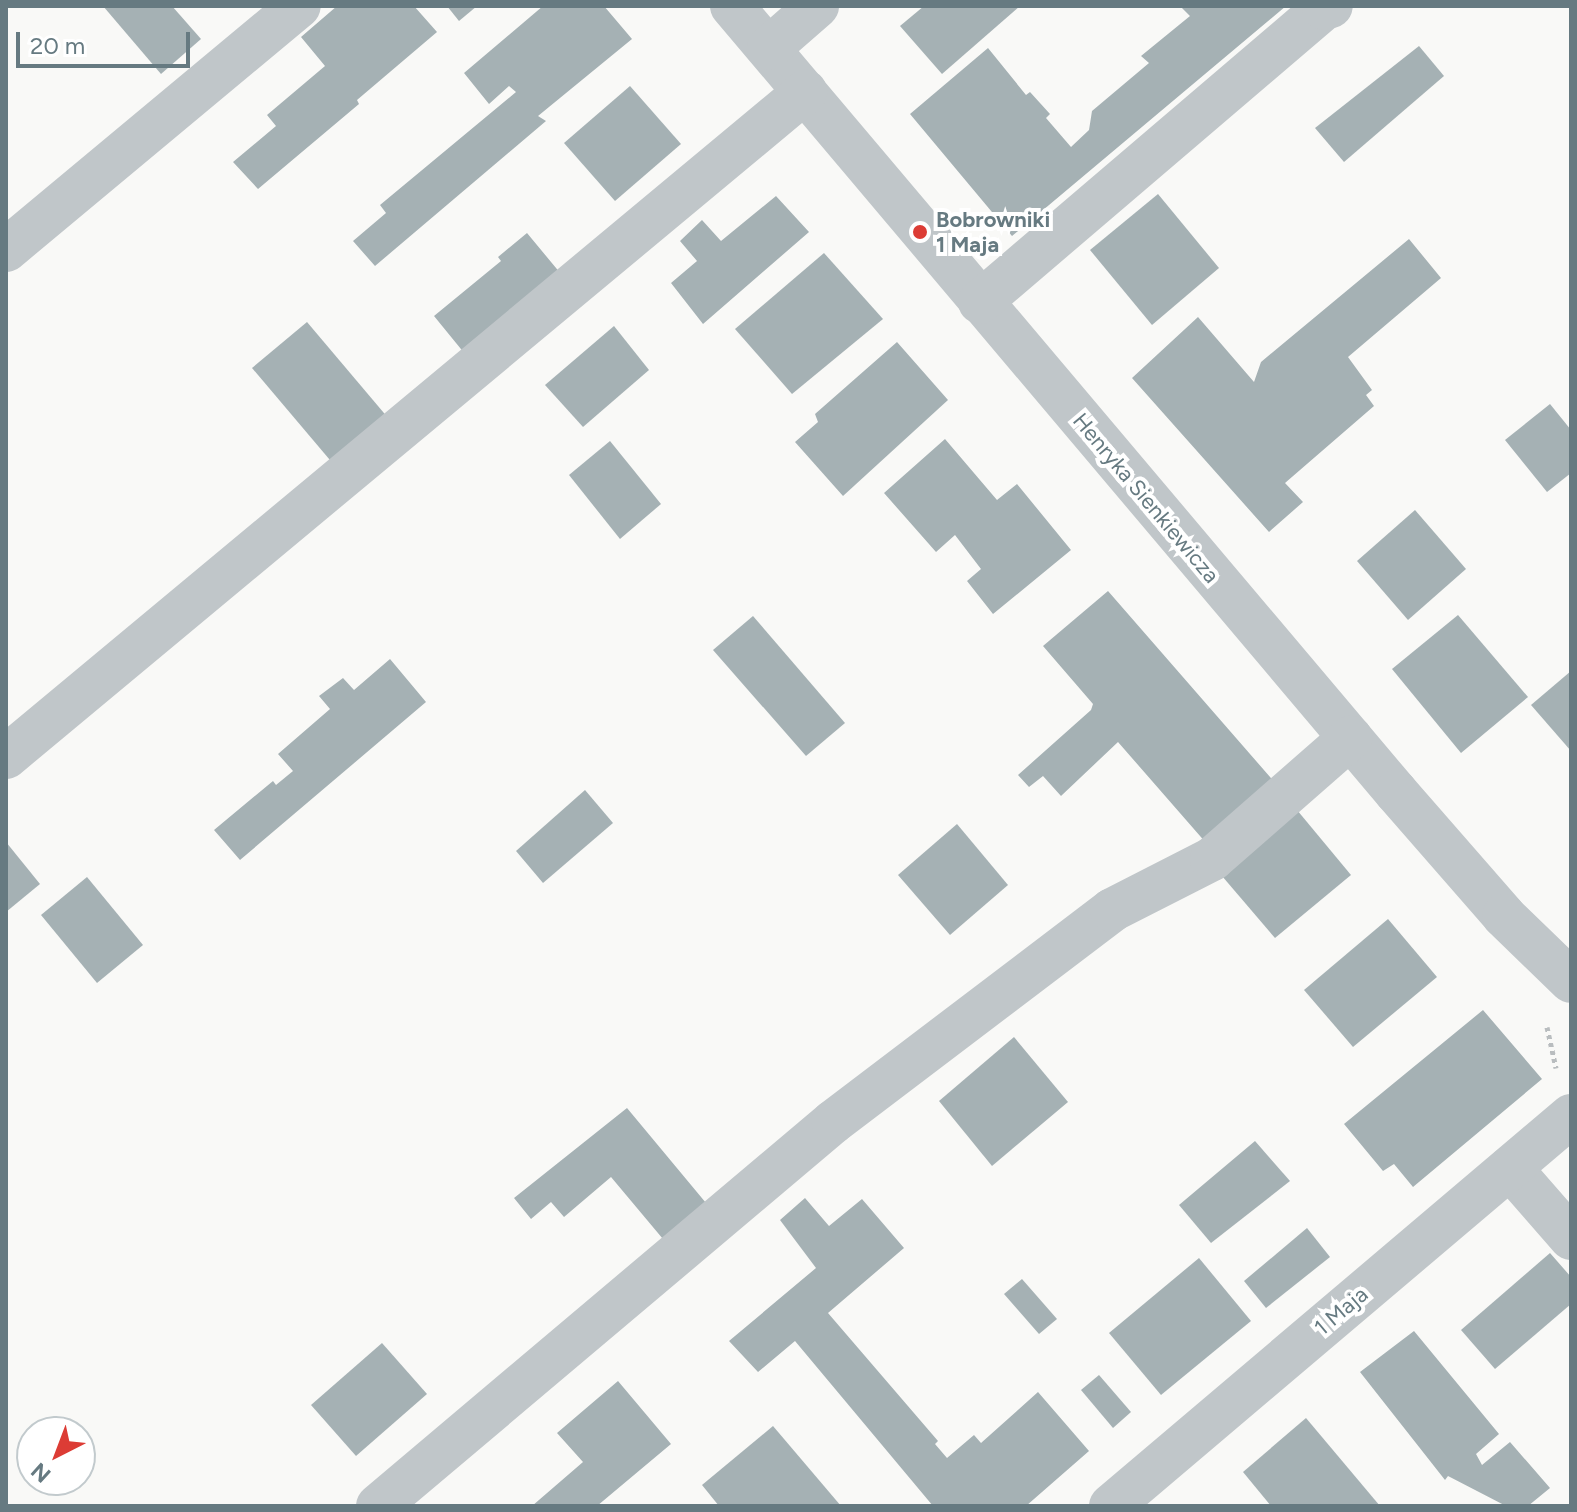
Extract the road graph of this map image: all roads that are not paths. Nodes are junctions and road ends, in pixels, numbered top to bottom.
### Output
1 (299, 6) edge
2 (732, 6) edge
3 (817, 6) edge
4 (1331, 6) edge
5 (769, 48) junction
6 (805, 92) junction
7 (6, 250) edge
8 (980, 302) junction
9 (1350, 738) junction
10 (6, 757) edge
11 (1571, 981) edge
12 (1571, 1116) edge
13 (1510, 1168) junction
14 (1571, 1238) edge
15 (378, 1506) edge
16 (1111, 1506) edge

1 - 7 street
2 - 5 street, Henryka Sienkiewicza
3 - 5 street
4 - 8 street
5 - 6 street, Henryka Sienkiewicza
6 - 8 street, Henryka Sienkiewicza
6 - 10 street
8 - 9 street, Henryka Sienkiewicza
9 - 11 street, Henryka Sienkiewicza
9 - 15 street
12 - 13 street, 1 Maja
13 - 14 street
13 - 16 street, 1 Maja

